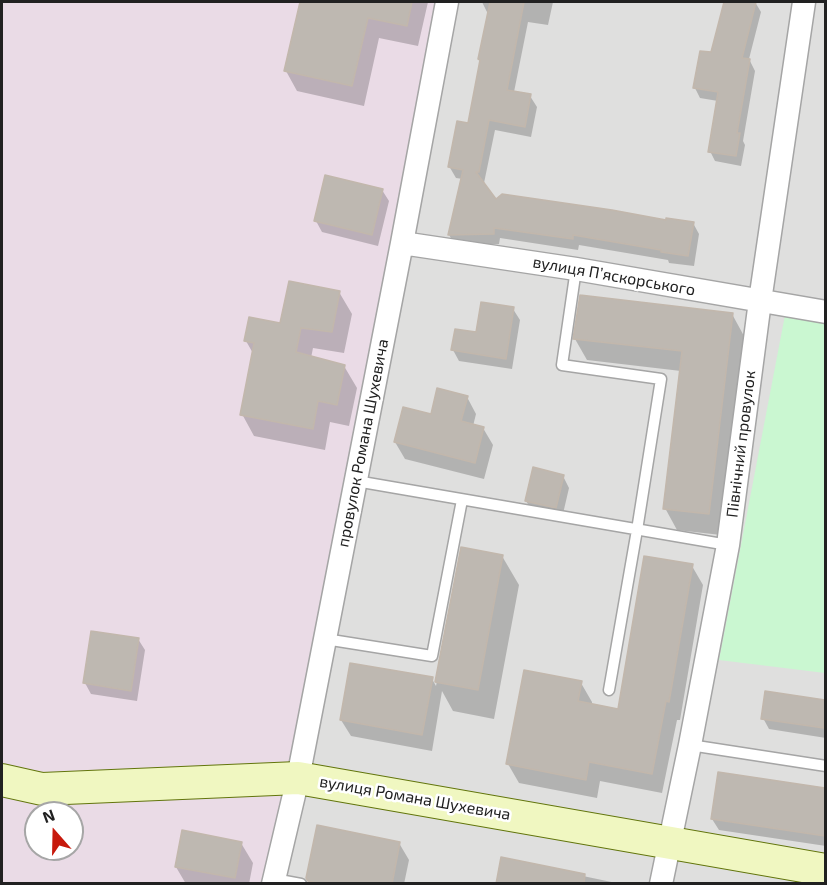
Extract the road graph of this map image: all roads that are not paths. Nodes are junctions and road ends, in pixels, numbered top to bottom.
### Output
1 (447, 2) edge
2 (804, 2) edge
3 (402, 243) junction
4 (576, 269) junction
5 (760, 302) junction
6 (825, 312) edge
7 (356, 481) junction
8 (462, 500) junction
9 (637, 530) junction
10 (728, 545) junction
11 (325, 639) junction
12 (609, 690) dead end
13 (690, 745) junction
14 (825, 766) edge
15 (298, 778) junction
16 (2, 780) edge
17 (668, 843) junction
18 (825, 870) edge
19 (273, 881) edge
20 (301, 884) edge
21 (661, 884) edge

1 - 3 street, провулок Романа Шухевича
2 - 5 street, Північний провулок
3 - 4 street, вулиця Пʼяскорського
3 - 7 street, провулок Романа Шухевича
4 - 5 street, вулиця Пʼяскорського
4 - 9 lane
5 - 6 street, вулиця Пʼяскорського
5 - 10 street, Північний провулок
7 - 8 lane
7 - 11 street, провулок Романа Шухевича
8 - 9 lane
8 - 11 lane
9 - 10 lane
9 - 12 lane
10 - 13 street, Північний провулок
11 - 15 street, провулок Романа Шухевича
13 - 14 lane
13 - 17 street, Північний провулок
15 - 16 street, вулиця Романа Шухевича
15 - 17 street, вулиця Романа Шухевича
15 - 19 street, провулок Романа Шухевича
17 - 18 street, вулиця Романа Шухевича
17 - 21 street, Північний провулок
19 - 20 lane

